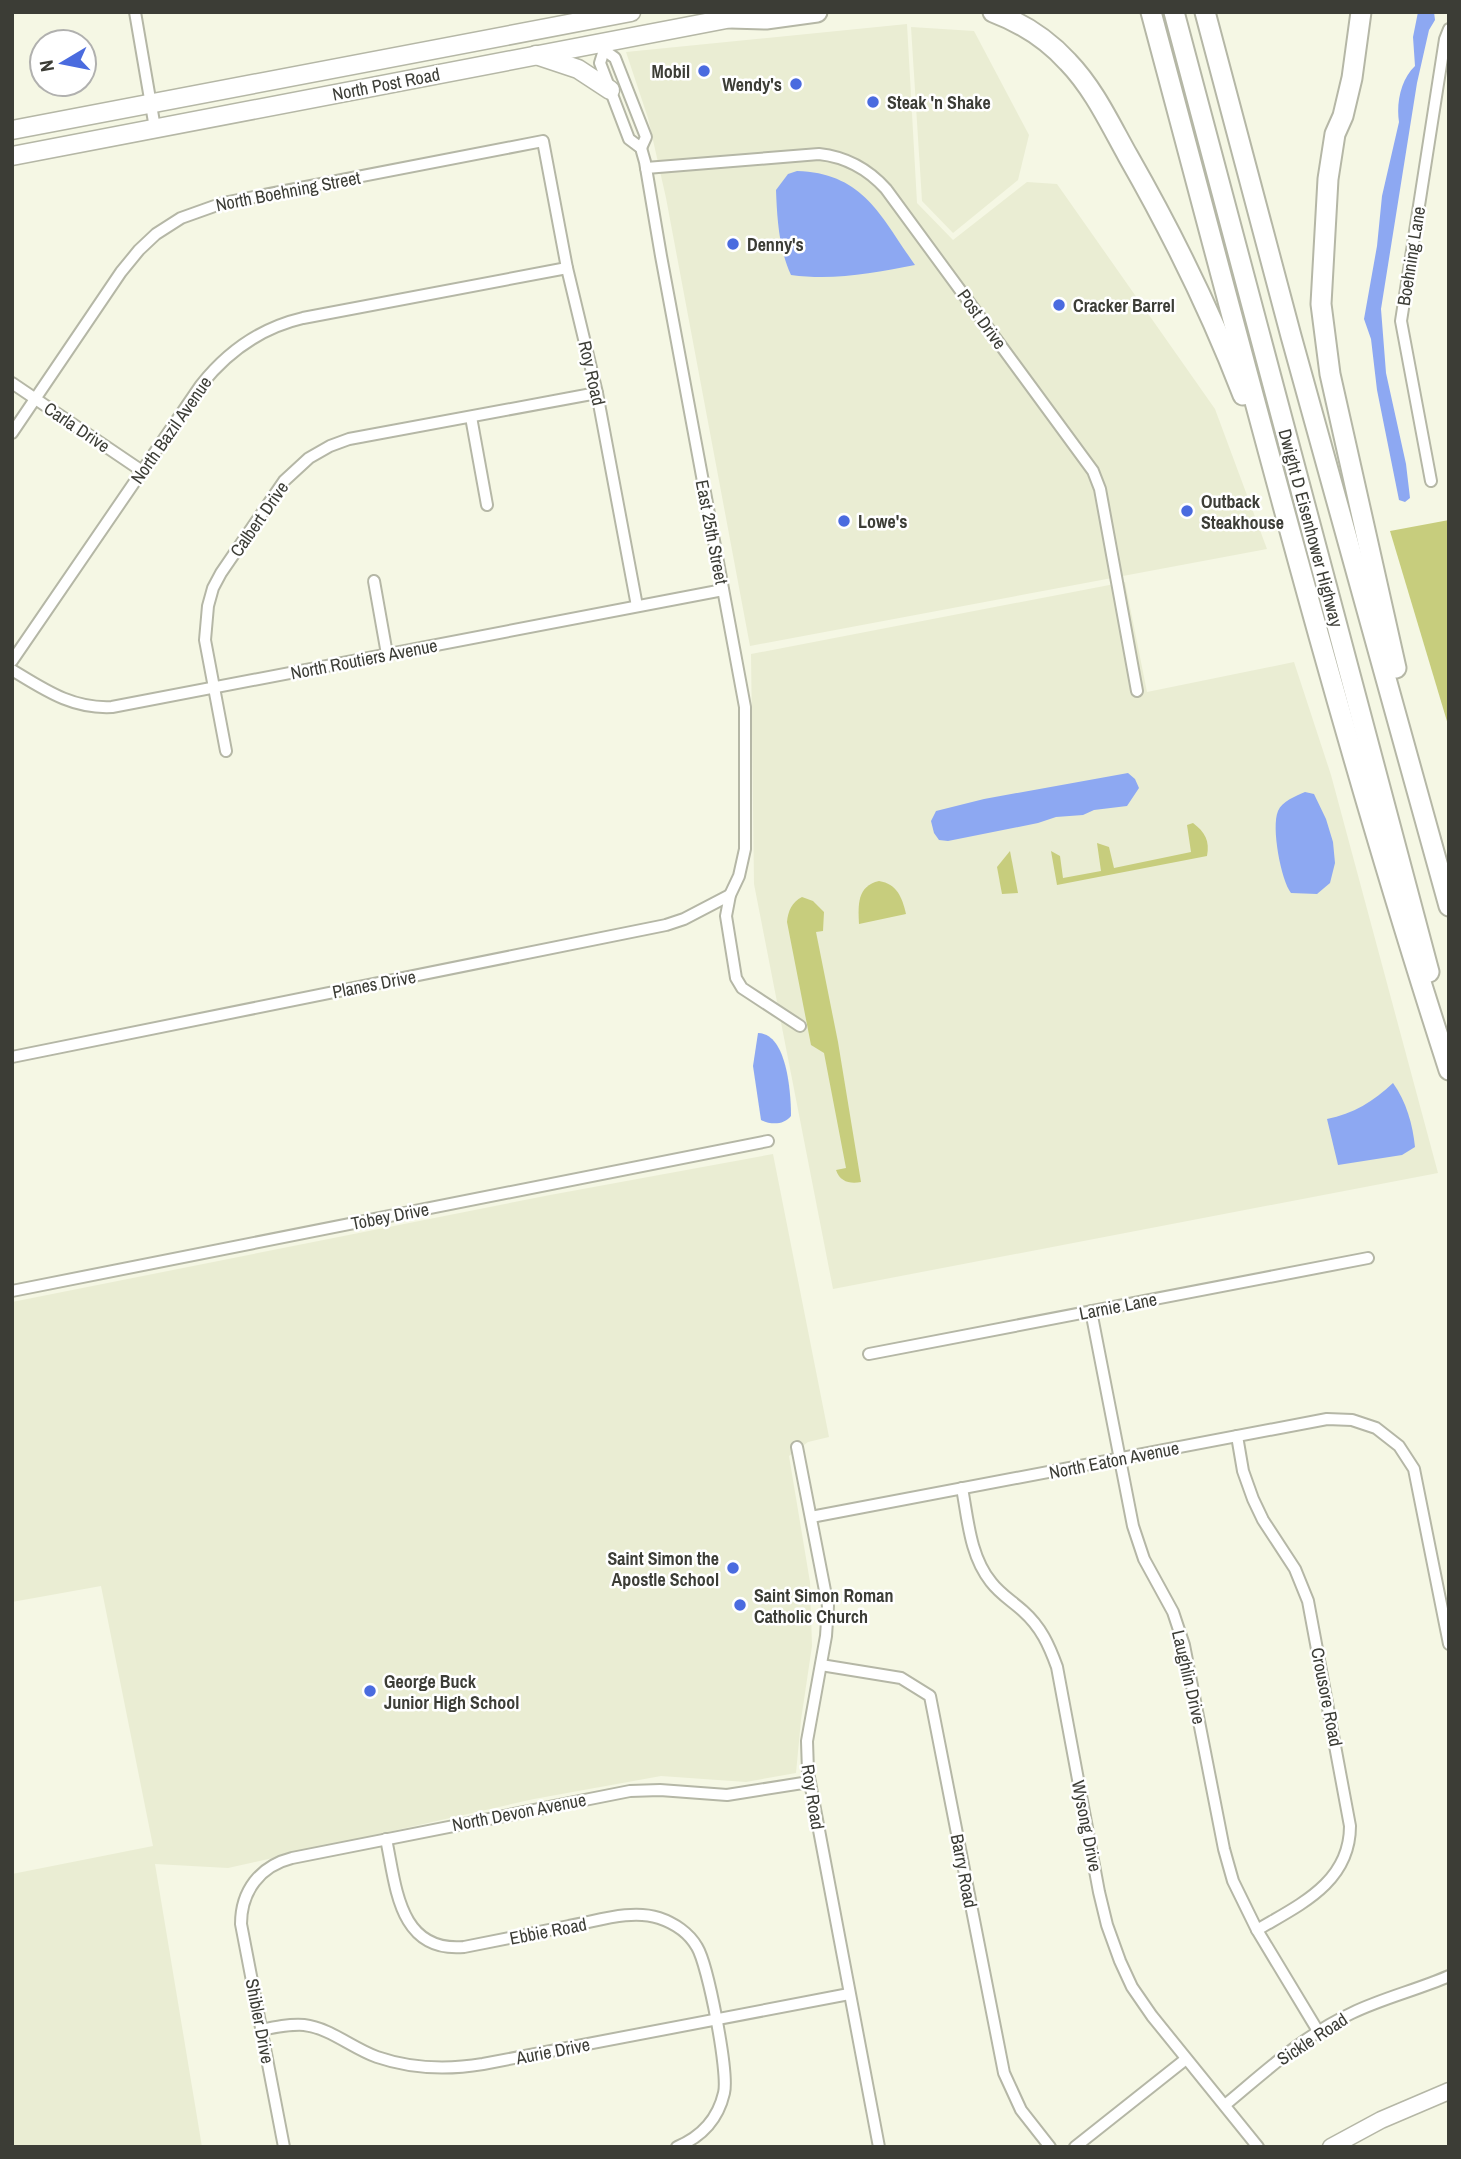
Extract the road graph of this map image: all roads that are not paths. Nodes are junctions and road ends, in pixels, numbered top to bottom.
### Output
1 (631, 12) edge
2 (759, 12) edge
3 (817, 12) edge
4 (993, 12) edge
5 (1151, 12) edge
6 (1174, 12) edge
7 (1205, 12) edge
8 (1361, 12) edge
9 (138, 13) edge
10 (730, 18) junction
11 (1449, 29) edge
12 (602, 47) junction
13 (536, 55) junction
14 (610, 90) junction
15 (151, 103) junction
16 (155, 128) junction
17 (12, 130) edge
18 (543, 141) joint
19 (641, 148) junction
20 (12, 156) edge
21 (646, 168) junction
22 (567, 268) junction
23 (12, 383) edge
24 (597, 393) junction
25 (36, 398) junction
26 (471, 417) junction
27 (12, 433) edge
28 (142, 471) junction
29 (1431, 481) dead end
30 (487, 505) dead end
31 (374, 581) dead end
32 (1305, 586) junction
33 (723, 590) junction
34 (637, 606) junction
35 (387, 654) junction
36 (12, 662) edge
37 (12, 670) edge
38 (214, 688) junction
39 (1137, 691) dead end
40 (226, 751) dead end
41 (1449, 883) edge
42 (730, 895) junction
43 (1449, 906) edge
44 (800, 1026) dead end
45 (1449, 1044) edge
46 (12, 1057) edge
47 (1449, 1070) edge
48 (768, 1141) dead end
49 (1368, 1258) dead end
50 (12, 1291) edge
51 (1091, 1311) junction
52 (869, 1354) dead end
53 (1237, 1436) junction
54 (797, 1447) dead end
55 (1120, 1458) junction
56 (962, 1488) junction
57 (811, 1517) junction
58 (1449, 1644) edge
59 (821, 1665) junction
60 (809, 1782) junction
61 (386, 1839) junction
62 (246, 1896) joint
63 (1257, 1930) junction
64 (1449, 1976) edge
65 (849, 1994) junction
66 (715, 2019) junction
67 (261, 2029) junction
68 (1318, 2031) junction
69 (1186, 2059) junction
70 (1449, 2091) edge
71 (1225, 2105) junction
72 (285, 2147) edge
73 (677, 2147) edge
74 (879, 2147) edge
75 (1050, 2147) edge
76 (1075, 2147) edge
77 (1258, 2147) edge
78 (1331, 2147) edge

1 - 15 main road, North Post Road
2 - 10 main road, North Post Road
3 - 10 highway
4 - 32 highway
5 - 32 highway
6 - 45 highway, Dwight D Eisenhower Highway
7 - 43 highway, Dwight D Eisenhower Highway
8 - 41 highway
9 - 15 street
10 - 12 main road, North Post Road
11 - 29 street, Boehning Lane
12 - 13 main road, North Post Road
12 - 14 street, East 25th Street
12 - 19 street, East 25th Street
13 - 14 main road
13 - 16 main road, North Post Road
14 - 19 street, East 25th Street
15 - 16 street
15 - 17 main road, North Post Road
16 - 20 main road, North Post Road
18 - 22 street, Roy Road
18 - 25 street, North Boehning Street
19 - 21 street, East 25th Street
21 - 33 street, East 25th Street
21 - 39 street, Post Drive
22 - 24 street, Roy Road
22 - 28 street, North Bazil Avenue
23 - 25 street, Carla Drive
24 - 26 street, Calbert Drive
24 - 34 street, Roy Road
25 - 27 street, North Boehning Street
25 - 28 street, Carla Drive
26 - 30 street
26 - 38 street, Calbert Drive
28 - 36 street, North Bazil Avenue
31 - 35 street
32 - 47 highway
33 - 34 street, North Routiers Avenue
33 - 42 street, East 25th Street
34 - 35 street, North Routiers Avenue
35 - 38 street, North Routiers Avenue
37 - 38 street, North Routiers Avenue
38 - 40 street, Calbert Drive
42 - 44 street, East 25th Street
42 - 46 street, Planes Drive
48 - 50 street, Tobey Drive
49 - 51 street, Larnie Lane
51 - 52 street, Larnie Lane
51 - 55 street, Laughlin Drive
53 - 55 street, North Eaton Avenue
53 - 58 street, North Eaton Avenue
53 - 63 street, Crousore Road
54 - 57 street, Roy Road
55 - 56 street, North Eaton Avenue
55 - 63 street, Laughlin Drive
56 - 57 street, North Eaton Avenue
56 - 69 street, Wysong Drive
57 - 59 street, Roy Road
59 - 60 street, Roy Road
59 - 75 street, Barry Road
60 - 61 street, North Devon Avenue
60 - 65 street, Roy Road
61 - 62 street, North Devon Avenue
61 - 66 street, Ebbie Road
62 - 67 street, Shibler Drive
63 - 68 street, Laughlin Drive
64 - 68 street, Sickle Road
65 - 66 street, Aurie Drive
65 - 74 street, Roy Road
66 - 67 street, Aurie Drive
66 - 73 street, Ebbie Road
67 - 72 street, Shibler Drive
68 - 71 street, Sickle Road
69 - 71 street, Wysong Drive
69 - 76 street
70 - 78 main road
71 - 77 street, Wysong Drive

